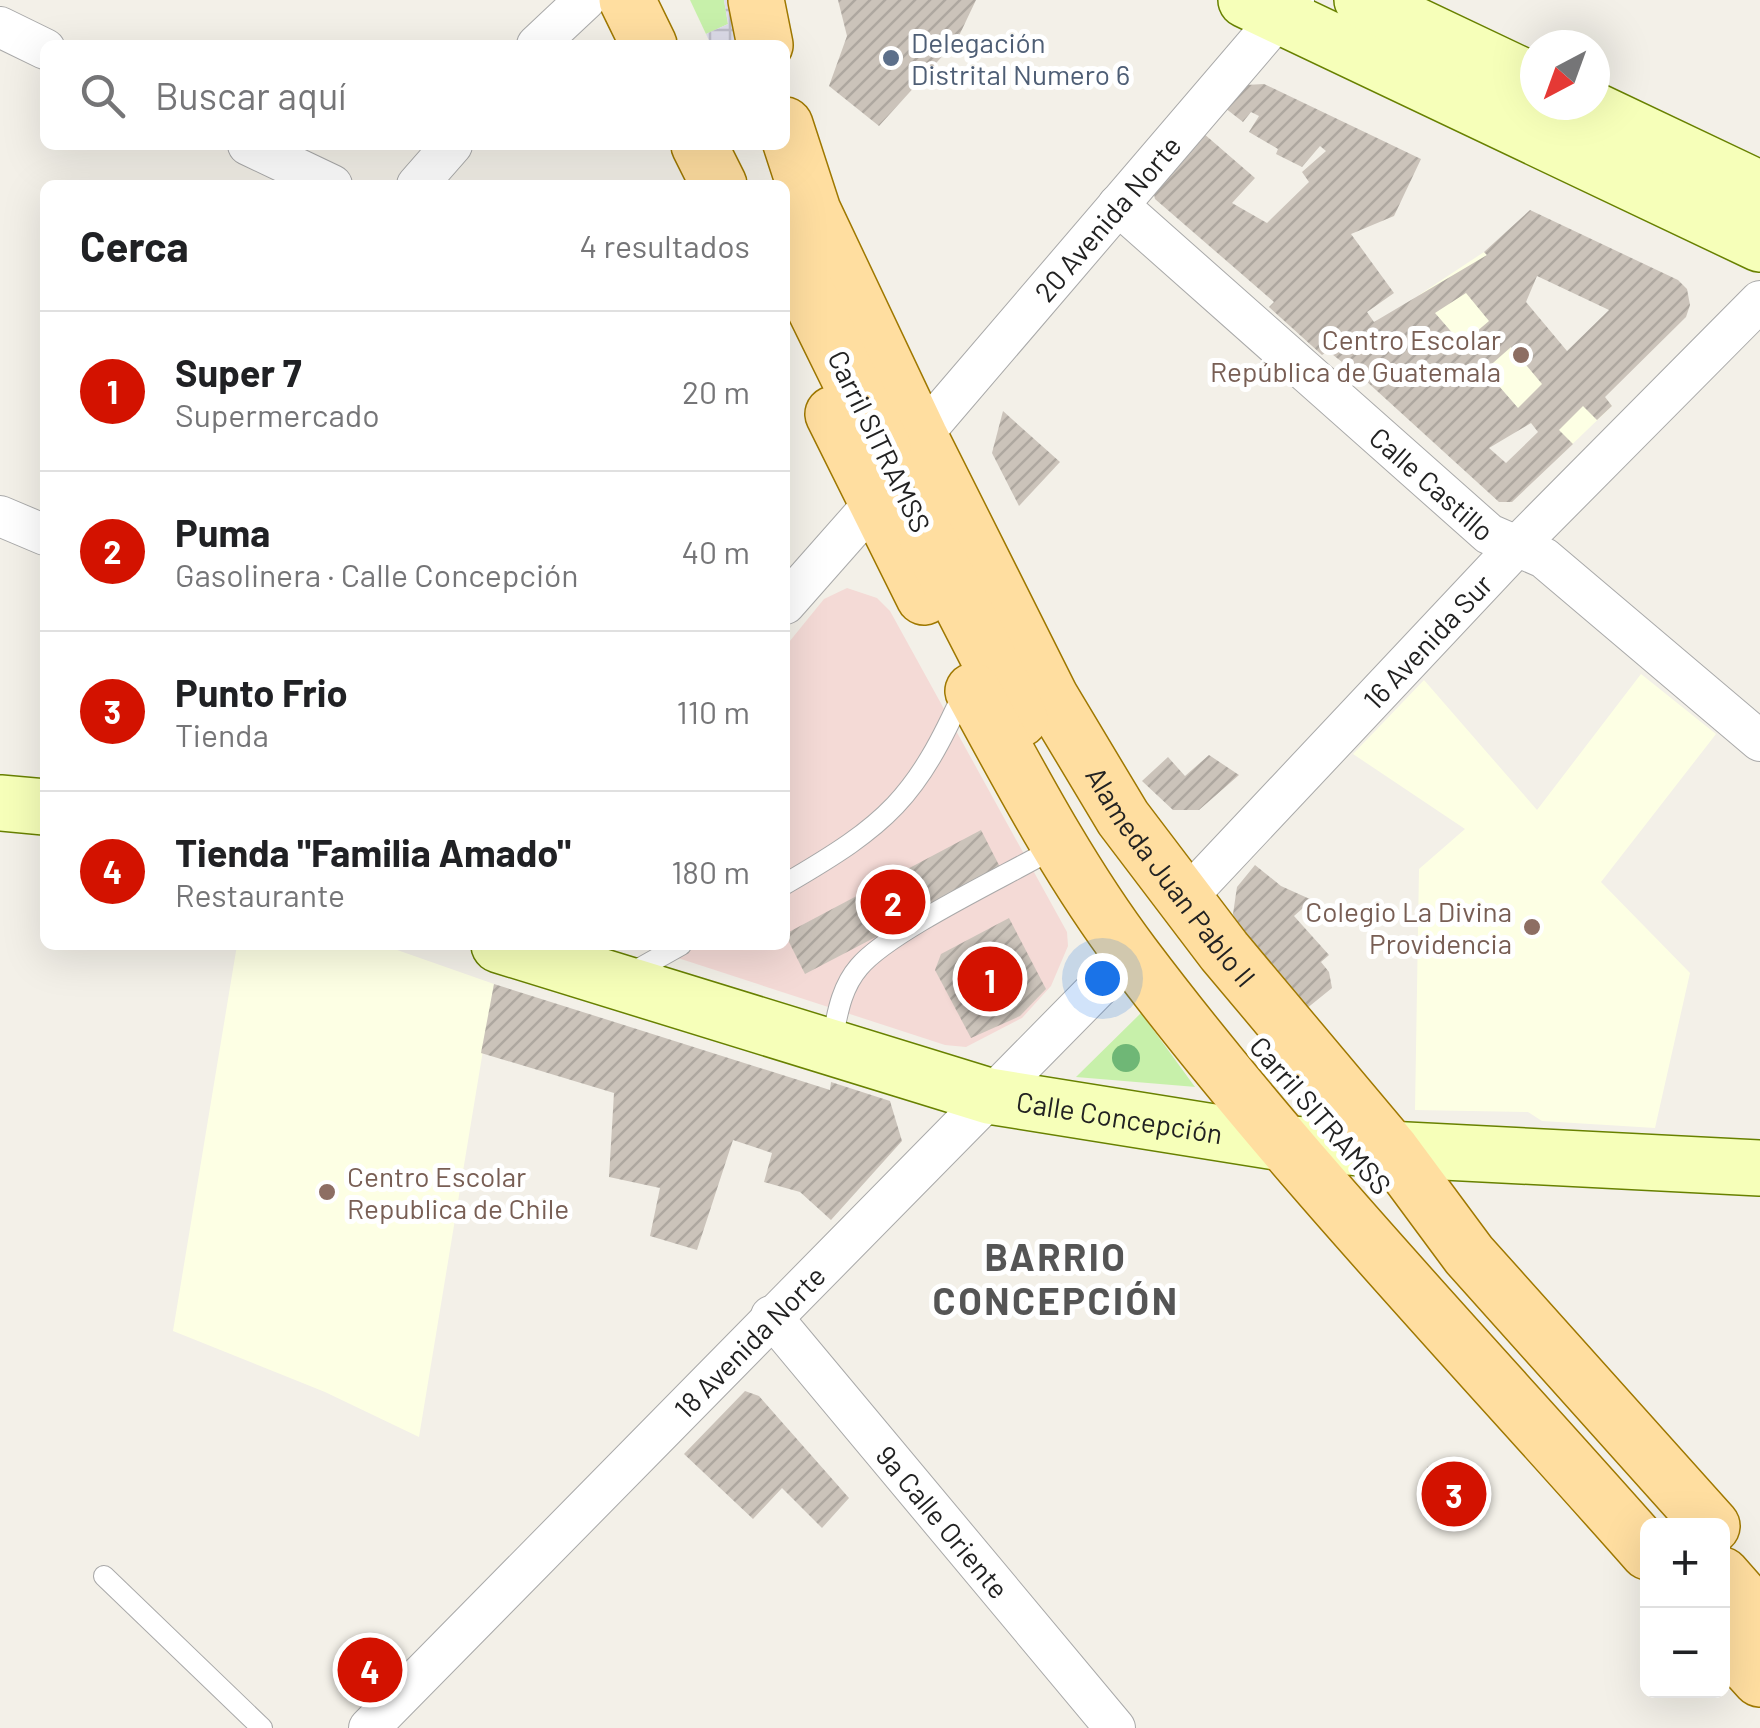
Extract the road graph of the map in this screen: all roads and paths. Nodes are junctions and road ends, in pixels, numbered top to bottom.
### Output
1 (585, 0) edge
2 (627, 0) edge
3 (666, 0) edge
4 (756, 0) edge
5 (1362, 0) edge
6 (1273, 5) edge
7 (0, 27) edge
8 (542, 40) edge
9 (647, 40) edge
10 (686, 40) edge
11 (764, 40) edge
12 (40, 46) edge
13 (1520, 75) edge
14 (1610, 118) edge
15 (790, 140) edge
16 (258, 150) edge
17 (448, 150) edge
18 (702, 150) edge
19 (738, 150) edge
20 (322, 180) edge
21 (422, 180) edge
22 (716, 180) edge
23 (753, 180) edge
24 (1760, 189) edge
25 (1118, 205) junction
26 (1760, 244) edge
27 (790, 258) edge
28 (1760, 300) edge
29 (790, 328) edge
30 (920, 437) junction
31 (875, 502) junction
32 (0, 516) edge
33 (40, 533) edge
34 (1517, 546) junction
35 (790, 598) edge
36 (968, 682) junction
37 (1760, 741) edge
38 (0, 802) edge
39 (40, 806) edge
40 (1060, 845) junction
41 (790, 881) edge
42 (1184, 900) junction
43 (515, 950) edge
44 (671, 950) edge
45 (1131, 954) junction
46 (617, 982) junction
47 (830, 1047) junction
48 (989, 1096) junction
49 (1288, 1144) junction
50 (1371, 1150) junction
51 (1760, 1168) edge
52 (771, 1316) junction
53 (1672, 1518) edge
54 (1705, 1518) edge
55 (1640, 1543) edge
56 (1730, 1546) edge
57 (104, 1576) dead end
58 (1760, 1578) edge
59 (1730, 1584) edge
60 (1760, 1618) edge
61 (1730, 1645) edge
62 (1760, 1679) edge
63 (262, 1728) edge
64 (368, 1728) edge
65 (1115, 1728) edge

1 - 8 street
2 - 9 main road
3 - 10 main road
4 - 11 main road
5 - 13 street
6 - 25 street, 20 Avenida Norte
6 - 26 street
7 - 12 street
14 - 24 street
15 - 30 main road, Alameda Juan Pablo II
16 - 20 street
17 - 21 street
18 - 22 main road
19 - 23 main road
25 - 30 street, 20 Avenida Norte
25 - 34 street, Calle Castillo
27 - 50 main road, Carril SITRAMSS
28 - 34 street, 16 Avenida Sur
29 - 31 main road
30 - 42 main road, Alameda Juan Pablo II
31 - 35 street
31 - 36 main road
32 - 33 street
34 - 37 street, Calle Castillo
34 - 42 street, 16 Avenida Sur
36 - 40 main road
36 - 41 lane
38 - 39 street
40 - 45 main road
40 - 47 lane
42 - 50 main road, Alameda Juan Pablo II
43 - 46 street, Calle Concepción
44 - 46 lane
45 - 48 street, 18 Avenida Norte
45 - 49 main road
46 - 47 street, Calle Concepción
47 - 48 street, Calle Concepción
48 - 49 street, Calle Concepción
48 - 52 street, 18 Avenida Norte
49 - 50 street, Calle Concepción
49 - 55 main road
50 - 51 street, Calle Concepción
50 - 53 main road, Carril SITRAMSS
50 - 54 main road, Alameda Juan Pablo II
52 - 64 street, 18 Avenida Norte
52 - 65 street, 9a Calle Oriente
56 - 58 main road
57 - 63 lane
59 - 60 main road
61 - 62 main road

